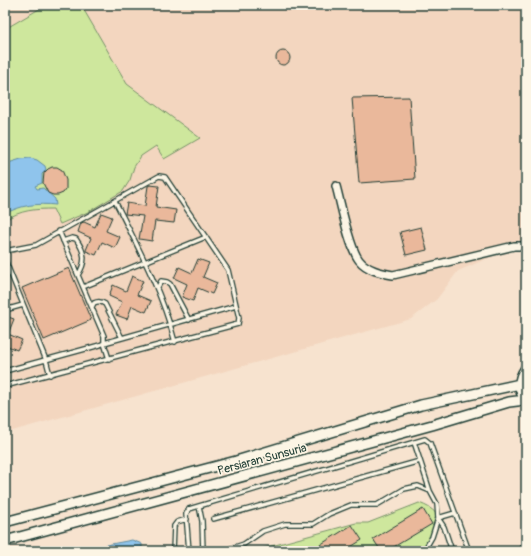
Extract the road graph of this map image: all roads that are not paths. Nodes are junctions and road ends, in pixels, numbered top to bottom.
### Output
1 (336, 186) dead end
2 (115, 201) junction
3 (59, 231) junction
4 (206, 237) junction
5 (63, 240) junction
6 (526, 246) edge
7 (5, 251) edge
8 (5, 260) edge
9 (146, 262) junction
10 (78, 275) junction
11 (83, 287) junction
12 (157, 290) junction
13 (23, 305) junction
14 (236, 306) junction
15 (92, 307) junction
16 (5, 310) edge
17 (188, 320) junction
18 (170, 324) junction
19 (122, 338) junction
20 (175, 342) junction
21 (104, 343) junction
22 (109, 359) junction
23 (46, 360) junction
24 (526, 368) edge
25 (5, 372) edge
26 (50, 375) junction
27 (520, 384) junction
28 (5, 386) edge
29 (526, 401) edge
30 (414, 442) junction
31 (420, 461) junction
32 (430, 491) junction
33 (199, 506) junction
34 (455, 513) junction
35 (438, 518) junction
36 (187, 519) junction
37 (213, 519) dead end
38 (5, 522) edge
39 (5, 541) edge
40 (173, 551) edge
41 (189, 551) edge
42 (203, 551) edge
43 (223, 551) edge
44 (424, 551) edge
45 (431, 551) edge
46 (452, 551) edge
47 (469, 551) edge

1 - 6 street
2 - 3 lane
2 - 4 lane
2 - 9 lane
3 - 5 lane
3 - 7 lane
4 - 9 lane
4 - 14 lane
5 - 10 lane
5 - 10 lane
8 - 13 lane
9 - 11 lane
9 - 12 lane
10 - 11 lane
11 - 15 lane
12 - 17 lane
12 - 18 lane
13 - 16 lane
13 - 23 lane
14 - 17 lane
14 - 20 lane
15 - 19 lane
15 - 21 lane
17 - 18 lane
18 - 19 lane
18 - 20 lane
19 - 21 lane
20 - 22 lane
21 - 22 lane
21 - 23 lane
22 - 26 lane
23 - 25 lane
23 - 26 lane
24 - 27 street
26 - 28 lane
27 - 29 street
27 - 38 street, Persiaran Sunsuria
29 - 39 street, Persiaran Sunsuria
30 - 31 lane
30 - 33 lane
30 - 34 lane
31 - 32 lane
31 - 37 lane
32 - 35 lane
32 - 43 lane
33 - 36 lane
33 - 42 lane
34 - 35 lane
34 - 47 lane
35 - 44 lane
35 - 46 lane
36 - 40 lane
36 - 41 lane
44 - 45 lane

